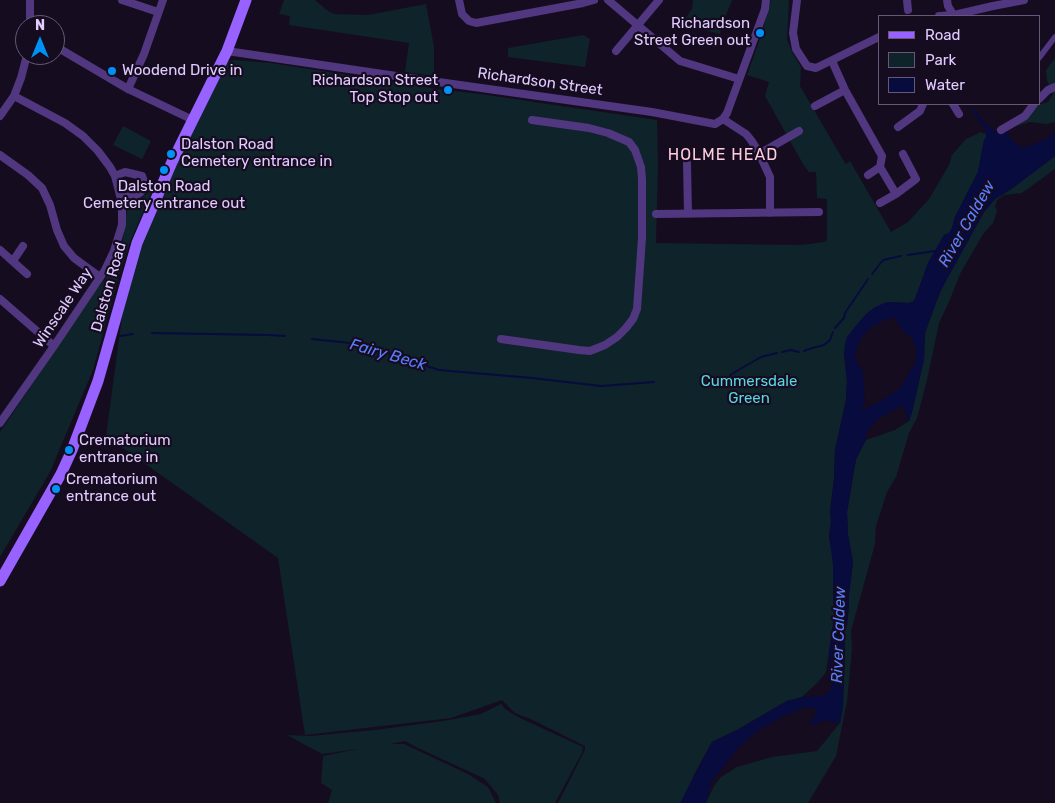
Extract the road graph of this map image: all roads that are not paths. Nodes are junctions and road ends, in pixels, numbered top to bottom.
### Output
1 (30, 0) edge
2 (122, 0) edge
3 (162, 0) edge
4 (246, 0) edge
5 (459, 0) edge
6 (594, 0) edge
7 (608, 0) edge
8 (659, 0) edge
9 (766, 0) edge
10 (797, 0) edge
11 (907, 0) edge
12 (947, 0) edge
13 (1024, 0) edge
14 (992, 3) edge
15 (908, 10) dead end
16 (158, 12) junction
17 (30, 15) edge
18 (954, 15) edge
19 (637, 25) junction
20 (1055, 37) edge
21 (878, 38) edge
22 (227, 51) junction
23 (616, 51) dead end
24 (65, 52) edge
25 (1040, 57) edge
26 (832, 61) junction
27 (25, 65) edge
28 (739, 79) junction
29 (1055, 86) edge
30 (128, 89) junction
31 (845, 90) junction
32 (14, 96) junction
33 (1040, 98) edge
34 (923, 105) edge
35 (954, 105) edge
36 (1033, 105) edge
37 (814, 106) dead end
38 (959, 114) dead end
39 (0, 116) edge
40 (193, 120) junction
41 (532, 120) dead end
42 (723, 120) junction
43 (898, 127) dead end
44 (1002, 130) dead end
45 (799, 131) dead end
46 (759, 154) junction
47 (903, 154) dead end
48 (0, 155) edge
49 (687, 163) dead end
50 (880, 167) junction
51 (868, 175) dead end
52 (115, 176) junction
53 (896, 194) junction
54 (121, 198) junction
55 (880, 203) dead end
56 (819, 212) dead end
57 (770, 213) junction
58 (656, 214) dead end
59 (688, 214) junction
60 (24, 246) dead end
61 (0, 250) edge
62 (13, 261) junction
63 (27, 274) dead end
64 (100, 277) junction
65 (1, 302) edge
66 (502, 338) dead end
67 (54, 346) junction
68 (0, 423) edge
69 (0, 581) edge

1 - 17 street
2 - 16 street
3 - 16 street
4 - 22 main road, Dalston Road
5 - 6 street
7 - 19 street
8 - 19 street
9 - 28 street
10 - 26 street
11 - 15 street
12 - 18 street
13 - 14 street
14 - 18 street
16 - 30 street
19 - 23 street
19 - 28 street
20 - 25 street
21 - 26 street
22 - 40 main road, Dalston Road
22 - 42 street, Richardson Street
24 - 30 street
26 - 31 street
27 - 32 street
28 - 42 street
29 - 33 street
30 - 40 street
31 - 37 street
31 - 50 street
32 - 39 street
32 - 52 street, Winscale Way
34 - 43 street
35 - 38 street
36 - 44 street
40 - 69 main road, Dalston Road
41 - 66 street
42 - 46 street
45 - 46 street
46 - 57 street
47 - 53 street
48 - 64 street
49 - 59 street
50 - 51 street
50 - 53 street
52 - 54 street, Winscale Way
52 - 54 street
53 - 55 street
54 - 64 street, Winscale Way
56 - 57 street
57 - 59 street
58 - 59 street
60 - 62 street
61 - 62 street
62 - 63 street
64 - 67 street, Winscale Way
65 - 67 street
67 - 68 street, Winscale Way

